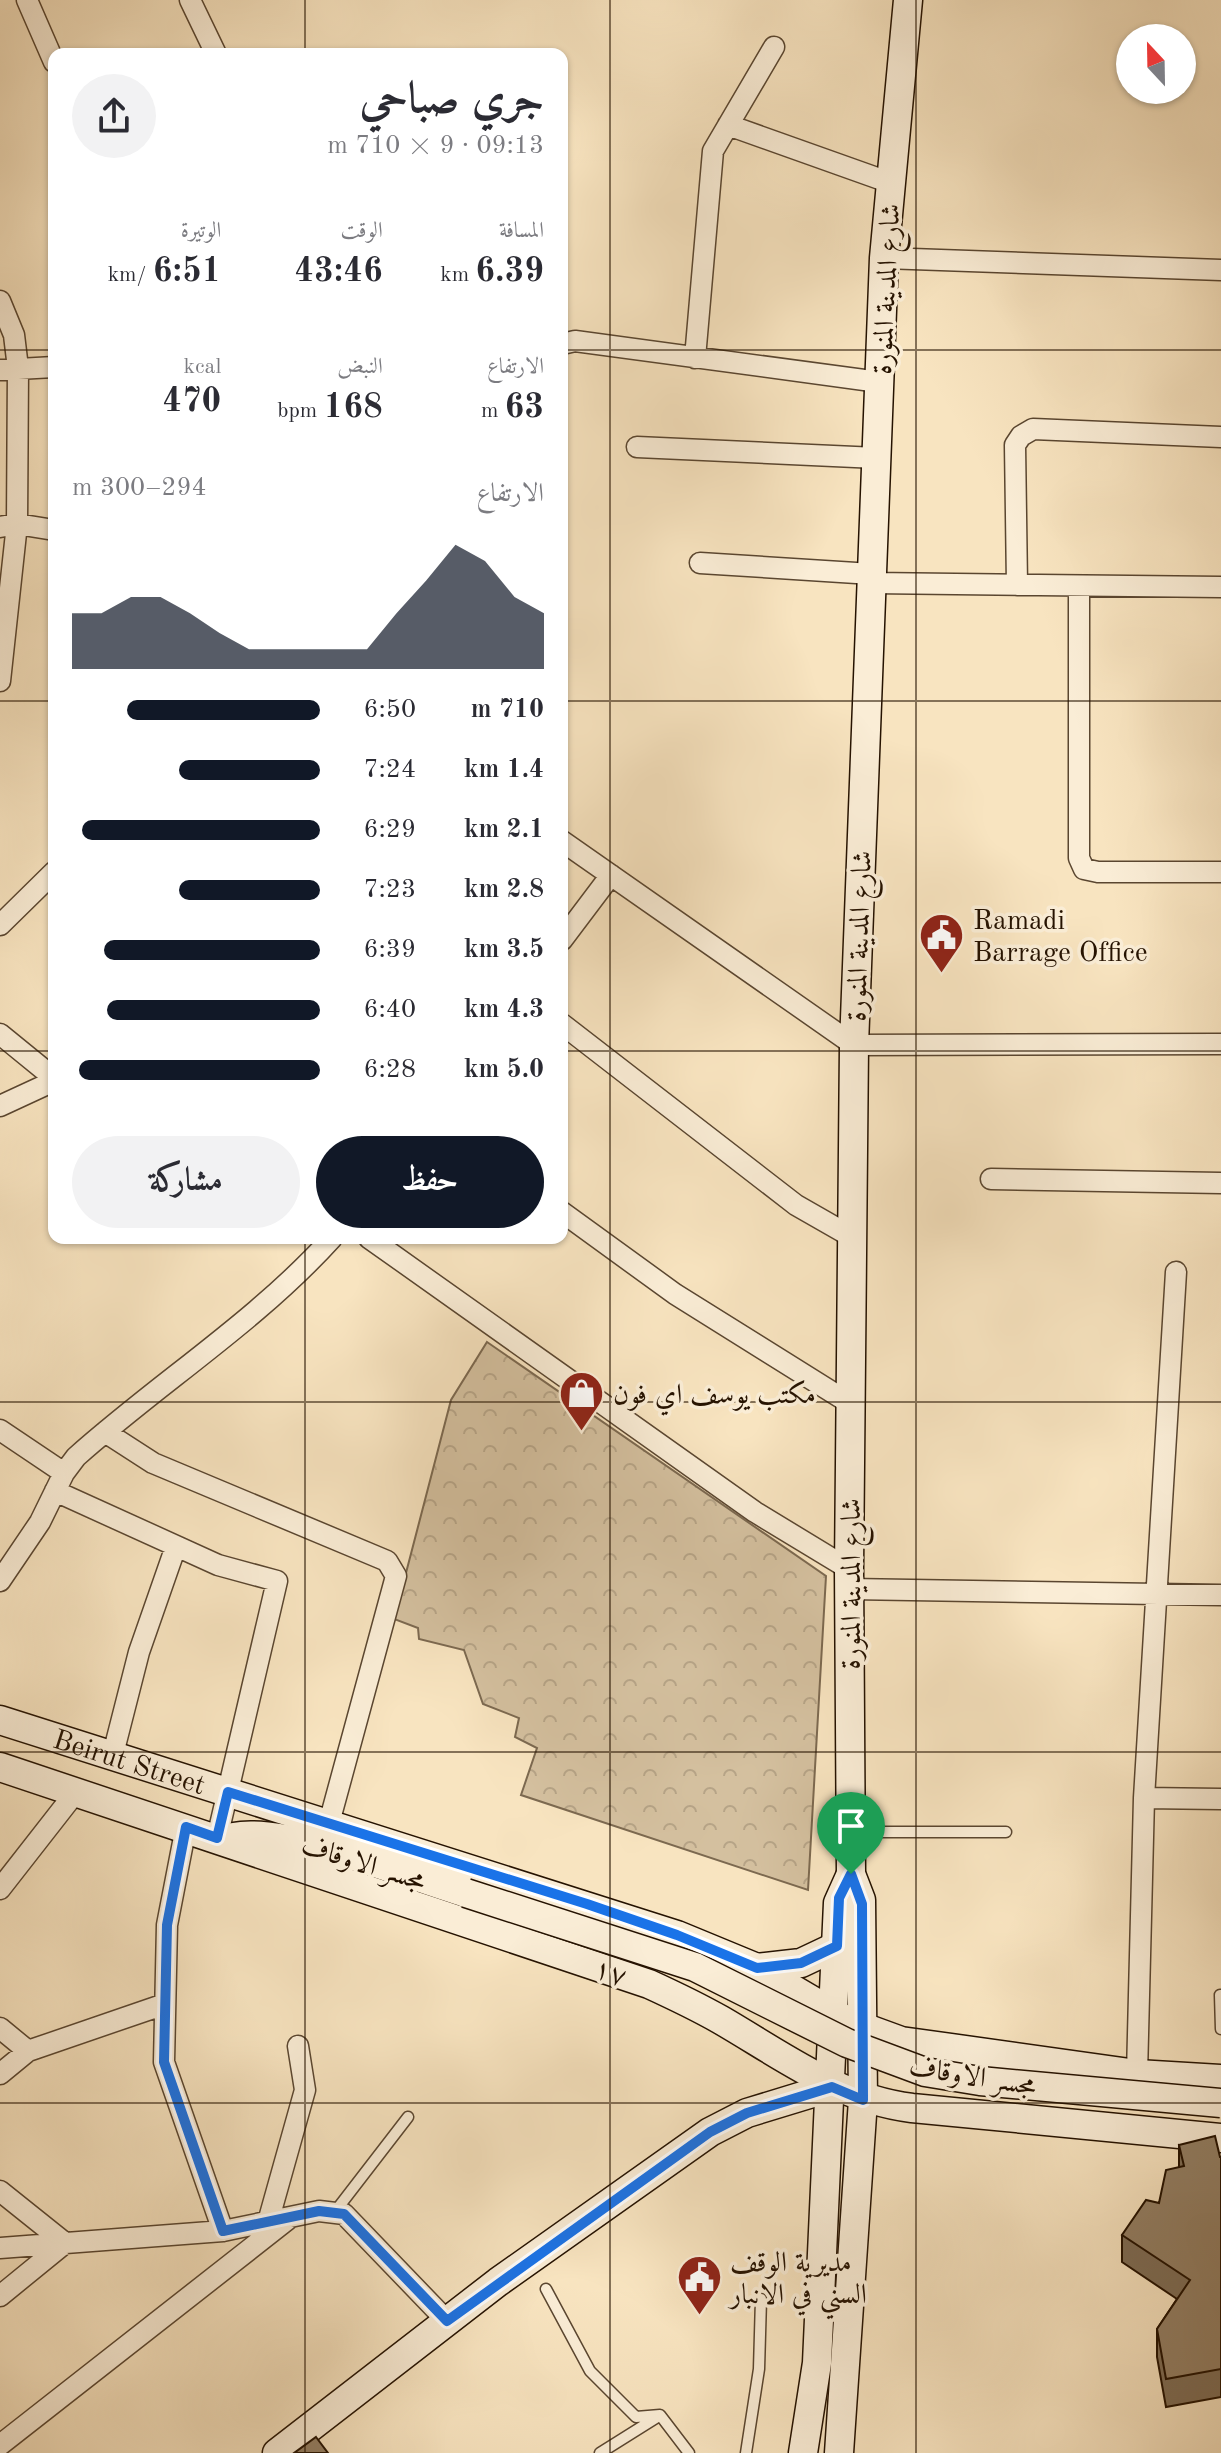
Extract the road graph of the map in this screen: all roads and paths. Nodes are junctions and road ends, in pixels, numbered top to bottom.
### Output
1 (27, 0) edge
2 (190, 0) edge
3 (908, 0) edge
4 (774, 47) dead end
5 (48, 48) edge
6 (213, 48) edge
7 (728, 125) junction
8 (891, 183) junction
9 (884, 258) junction
10 (1221, 270) edge
11 (0, 301) edge
12 (568, 343) edge
13 (695, 358) junction
14 (48, 367) edge
15 (9, 369) edge
16 (879, 382) junction
17 (1221, 437) edge
18 (637, 447) dead end
19 (877, 458) junction
20 (9, 525) edge
21 (48, 529) edge
22 (700, 563) dead end
23 (872, 578) junction
24 (1017, 585) junction
25 (1079, 586) junction
26 (1221, 587) edge
27 (1, 675) edge
28 (568, 845) edge
29 (1221, 872) edge
30 (611, 875) junction
31 (48, 878) edge
32 (0, 925) edge
33 (568, 932) edge
34 (568, 1029) edge
35 (0, 1034) edge
36 (1221, 1044) edge
37 (854, 1045) junction
38 (48, 1075) edge
39 (48, 1083) edge
40 (0, 1106) edge
41 (991, 1179) dead end
42 (1221, 1183) edge
43 (568, 1216) edge
44 (852, 1237) junction
45 (326, 1244) edge
46 (377, 1244) edge
47 (1176, 1272) dead end
48 (851, 1404) junction
49 (0, 1430) edge
50 (105, 1432) junction
51 (59, 1482) junction
52 (176, 1546) junction
53 (850, 1579) junction
54 (0, 1581) edge
55 (1155, 1595) junction
56 (1221, 1595) edge
57 (0, 1720) edge
58 (113, 1754) junction
59 (0, 1767) edge
60 (228, 1792) junction
61 (75, 1793) junction
62 (1144, 1798) junction
63 (1221, 1799) edge
64 (329, 1823) junction
65 (186, 1827) junction
66 (851, 1832) junction
67 (1006, 1832) dead end
68 (217, 1838) junction
69 (285, 1838) junction
70 (851, 1874) junction
71 (0, 1889) edge
72 (837, 1946) junction
73 (757, 1968) junction
74 (1220, 1995) edge
75 (165, 2004) junction
76 (835, 2015) junction
77 (0, 2028) edge
78 (864, 2029) junction
79 (1221, 2029) edge
80 (298, 2046) dead end
81 (28, 2051) junction
82 (0, 2074) edge
83 (1137, 2074) junction
84 (1221, 2079) edge
85 (832, 2087) junction
86 (863, 2100) junction
87 (1221, 2103) edge
88 (408, 2117) dead end
89 (1221, 2138) edge
90 (0, 2191) edge
91 (334, 2213) junction
92 (291, 2217) junction
93 (268, 2222) junction
94 (223, 2231) junction
95 (65, 2243) junction
96 (0, 2248) edge
97 (546, 2289) dead end
98 (0, 2296) edge
99 (761, 2299) dead end
100 (447, 2321) junction
101 (660, 2415) junction
102 (0, 2445) edge
103 (277, 2453) edge
104 (600, 2453) edge
105 (689, 2453) edge
106 (746, 2453) edge
107 (803, 2453) edge
108 (839, 2453) edge

1 - 5 street
2 - 6 street
3 - 8 street, شارع المدينة المنورة
4 - 7 street
7 - 8 street
7 - 13 street
8 - 9 street, شارع المدينة المنورة
9 - 10 street
9 - 16 street, شارع المدينة المنورة
11 - 15 street
12 - 13 street
13 - 16 street
14 - 15 street
15 - 20 street
16 - 19 street, شارع المدينة المنورة
17 - 24 street
18 - 19 street
19 - 23 street, شارع المدينة المنورة
20 - 21 street
20 - 27 street
22 - 23 street
23 - 24 street
23 - 37 street, شارع المدينة المنورة
24 - 25 street
25 - 26 street
25 - 29 street
28 - 30 street
30 - 33 street
30 - 37 street
31 - 32 street
34 - 44 street
35 - 38 street
36 - 37 street
37 - 44 street, شارع المدينة المنورة
39 - 40 street
41 - 42 street
43 - 48 street
44 - 48 street, شارع المدينة المنورة
45 - 50 street
46 - 53 street
47 - 55 street
48 - 53 street, شارع المدينة المنورة
49 - 51 street
50 - 51 street
50 - 64 street
51 - 52 street
51 - 54 street
52 - 58 street
52 - 60 street
53 - 55 street
53 - 66 street, شارع المدينة المنورة
55 - 56 street
55 - 62 street
57 - 58 street, Beirut Street
58 - 60 street, Beirut Street
59 - 61 street, ١٧
60 - 64 street, Beirut Street
60 - 68 street
60 - 69 street, مجسر الاوقاف
61 - 65 street, ١٧
61 - 71 street
62 - 63 street
62 - 83 street
64 - 73 street, Beirut Street
65 - 68 street, ١٧
65 - 75 street
66 - 67 lane
66 - 70 street, شارع المدينة المنورة
68 - 69 street, مجسر الاوقاف
68 - 85 street, ١٧
69 - 87 street, مجسر الاوقاف, bridge
70 - 72 street
70 - 78 street
72 - 73 street
72 - 76 street
73 - 76 street, Beirut Street
74 - 79 lane
75 - 81 street
75 - 94 street
76 - 78 street, Beirut Street
76 - 85 street
77 - 81 street
78 - 83 street, Beirut Street
78 - 86 street
80 - 93 street
81 - 82 street
83 - 84 street, Beirut Street
85 - 86 street, ١٧
85 - 100 street
85 - 107 street
86 - 89 street, ١٧
86 - 108 street
88 - 91 lane
90 - 95 street
91 - 92 street
91 - 100 street
92 - 93 street
92 - 102 street
93 - 94 street
94 - 95 street
95 - 96 street
95 - 98 street
97 - 101 lane
99 - 106 lane
100 - 103 street
101 - 104 lane
101 - 105 lane

